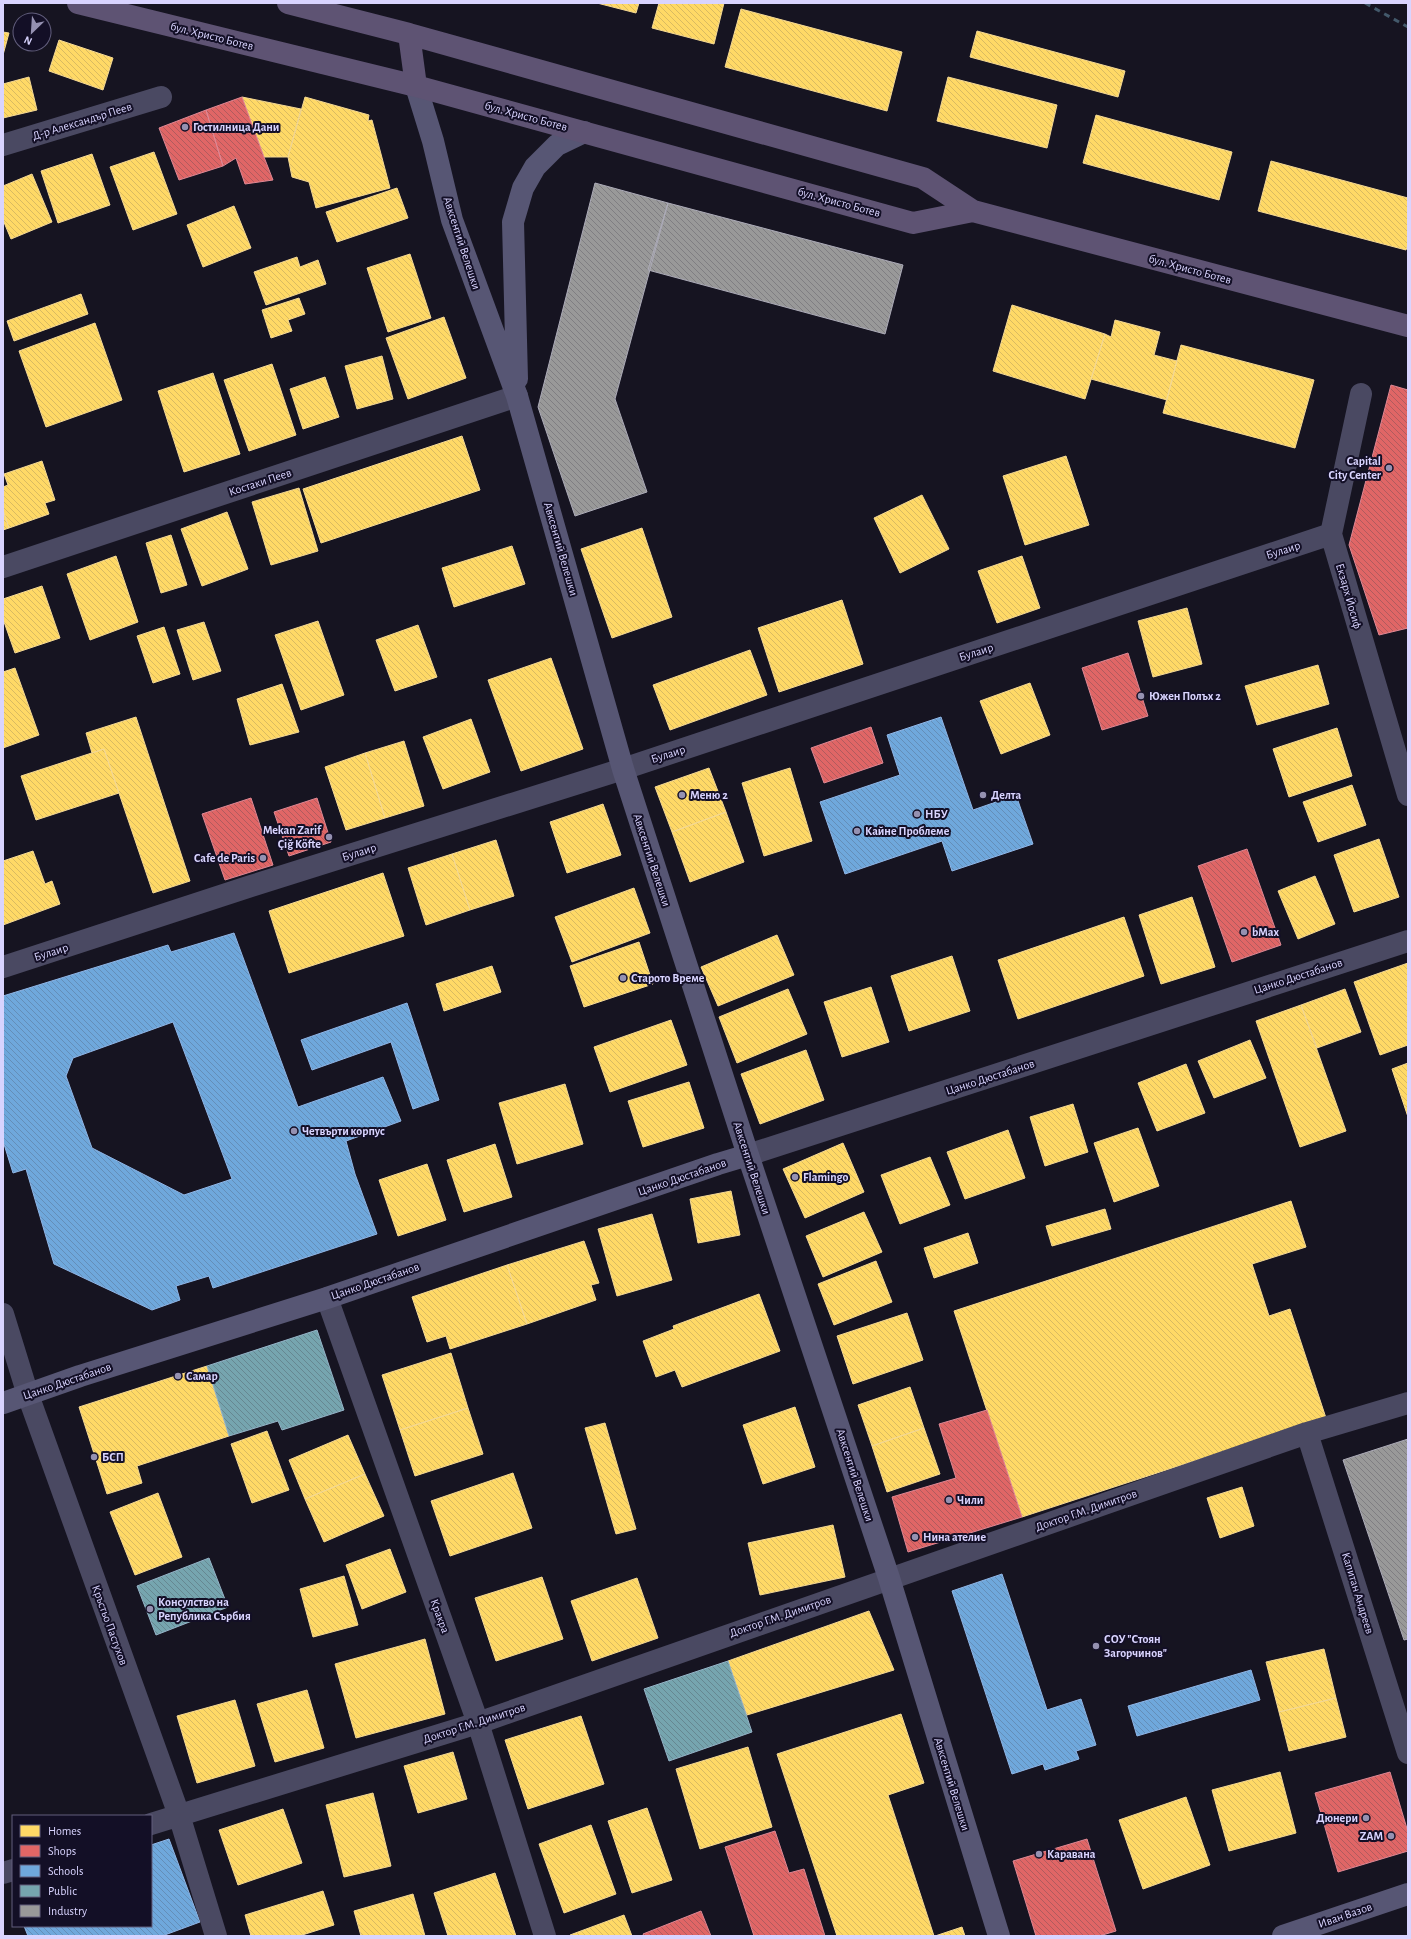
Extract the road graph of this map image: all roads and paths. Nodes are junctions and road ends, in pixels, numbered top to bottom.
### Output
1 (78, 3) edge
2 (288, 3) edge
3 (409, 34) junction
4 (416, 86) junction
5 (161, 97) dead end
6 (584, 132) junction
7 (3, 145) edge
8 (973, 211) junction
9 (1408, 326) edge
10 (1361, 394) dead end
11 (517, 396) junction
12 (1331, 534) junction
13 (3, 567) edge
14 (623, 769) junction
15 (1408, 795) edge
16 (1408, 941) edge
17 (3, 967) edge
18 (748, 1155) junction
19 (327, 1298) junction
20 (3, 1314) edge
21 (28, 1395) junction
22 (3, 1403) edge
23 (1408, 1403) edge
24 (1308, 1433) junction
25 (889, 1578) junction
26 (478, 1723) junction
27 (1408, 1753) edge
28 (179, 1815) junction
29 (152, 1824) edge
30 (1408, 1894) edge
31 (216, 1936) edge
32 (545, 1936) edge
33 (999, 1936) edge
34 (1283, 1936) edge

1 - 4 main road, бул. Христо Ботев
2 - 3 main road, бул. Христо Ботев
3 - 4 main road
3 - 8 main road, бул. Христо Ботев
4 - 6 main road, бул. Христо Ботев
4 - 11 street, Авксентий Велешки
5 - 7 street, Д-р Александър Пеев
6 - 8 main road, бул. Христо Ботев
6 - 11 street, Авксентий Велешки
8 - 9 main road, бул. Христо Ботев
10 - 12 street, Екзарх Йосиф
11 - 13 street, Костаки Пеев
11 - 14 street, Авксентий Велешки
12 - 14 street, Булаир
12 - 15 street, Екзарх Йосиф
14 - 17 street, Булаир
14 - 18 street, Авксентий Велешки
16 - 18 street, Цанко Дюстабанов
18 - 19 street, Цанко Дюстабанов
18 - 25 street, Авксентий Велешки
19 - 21 street, Цанко Дюстабанов
19 - 26 street, Кракра
20 - 21 street, Кръстьо Пастухов
21 - 22 street, Цанко Дюстабанов
21 - 28 street, Кръстьо Пастухов
23 - 24 street, Доктор Г.М. Димитров
24 - 25 street, Доктор Г.М. Димитров
24 - 27 street, Капитан Андреев
25 - 26 street, Доктор Г.М. Димитров
25 - 33 street, Авксентий Велешки
26 - 28 street, Доктор Г.М. Димитров
26 - 32 street, Кракра
28 - 29 street, Доктор Г.М. Димитров
28 - 31 street, Кръстьо Пастухов
30 - 34 street, Иван Вазов

